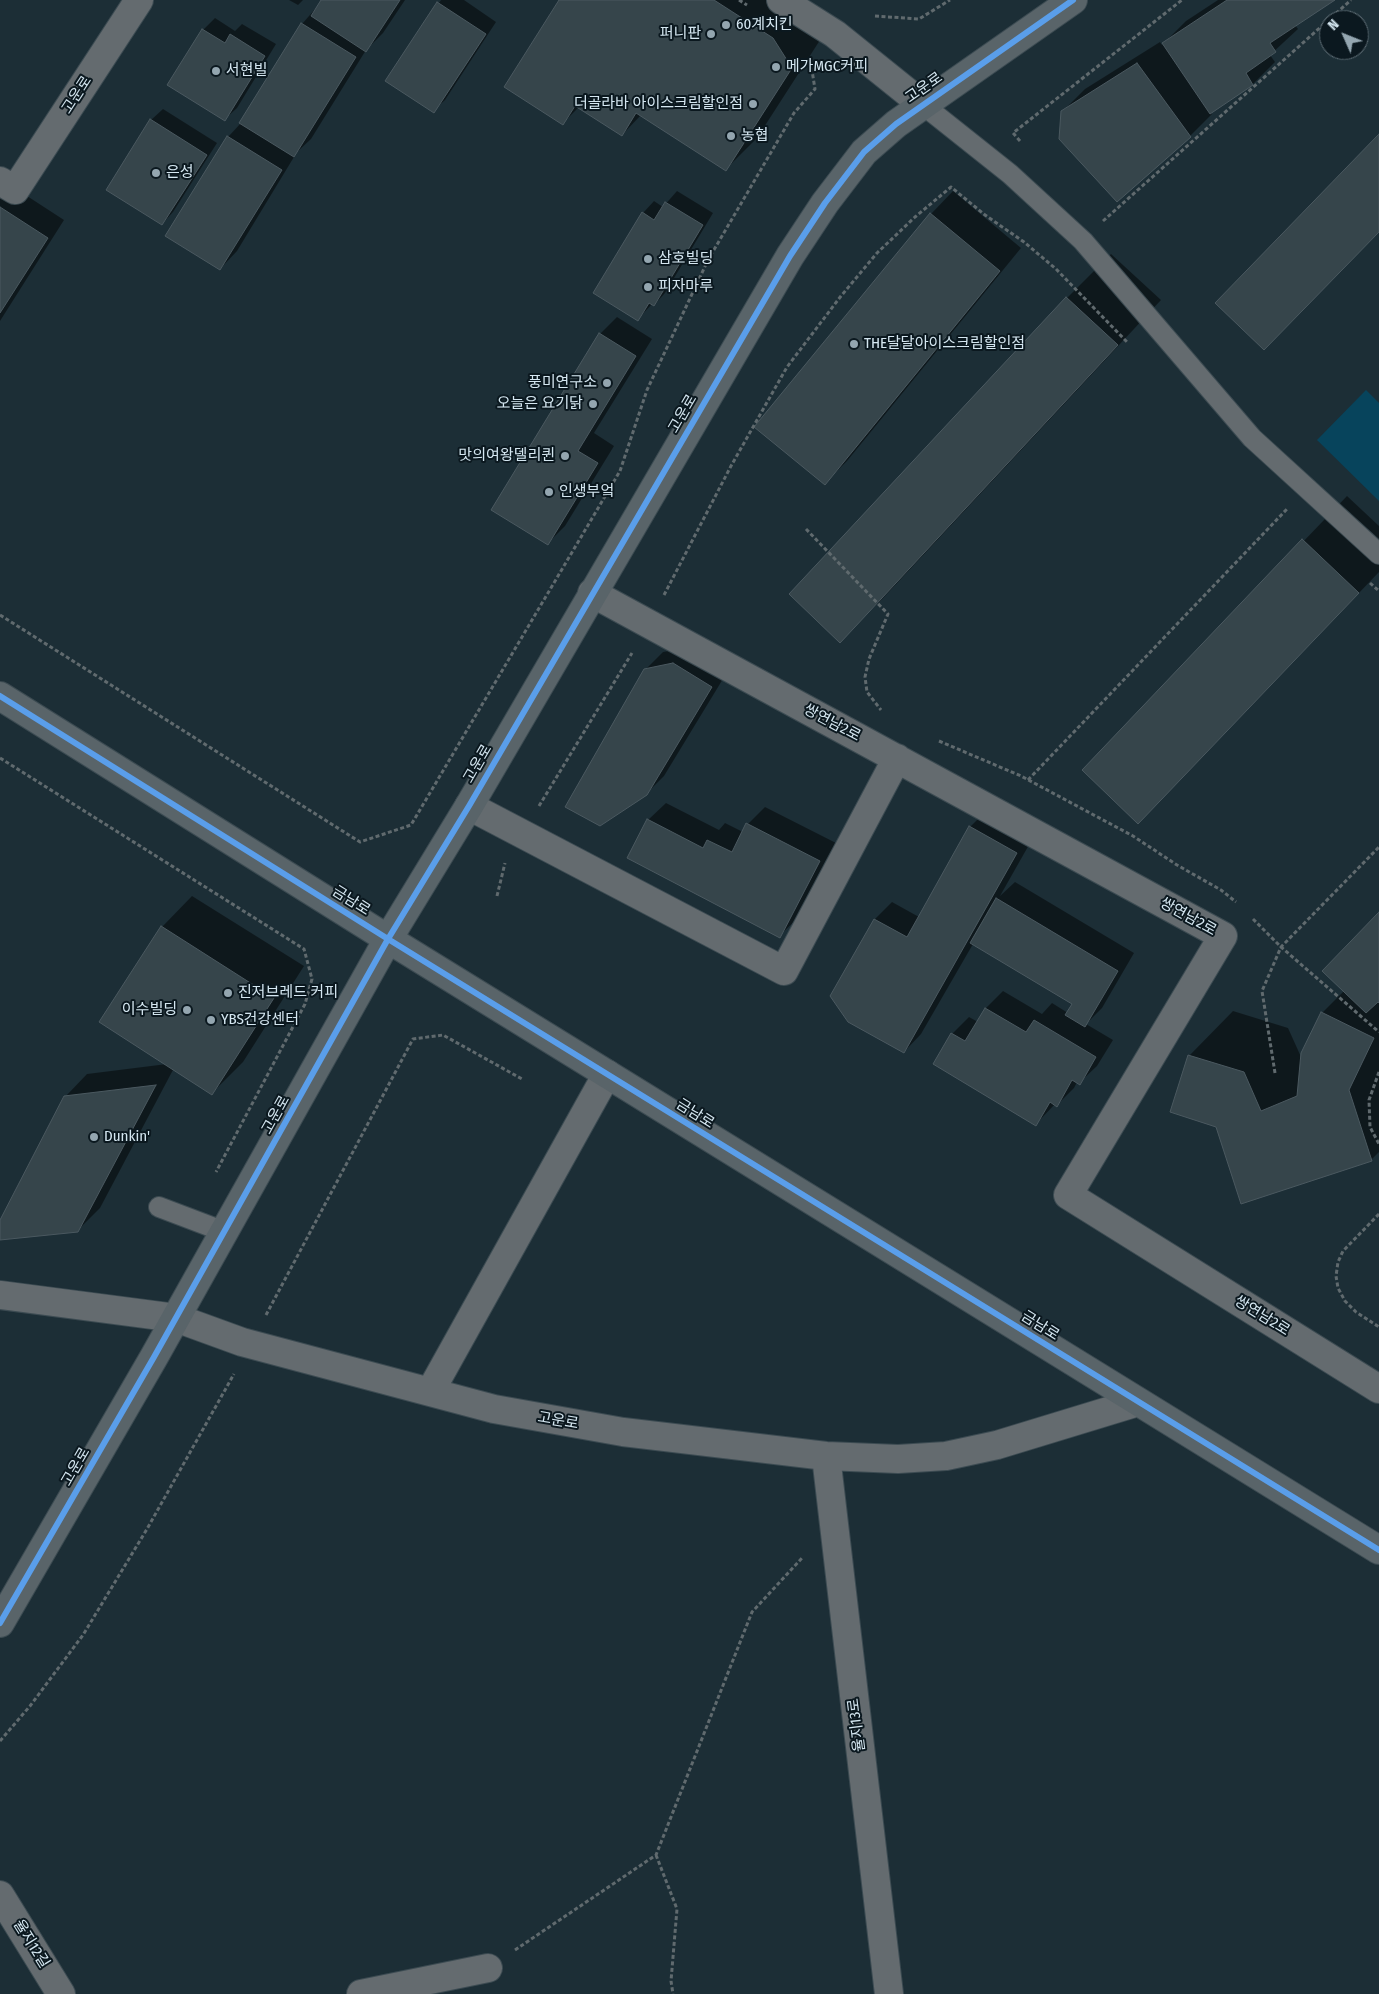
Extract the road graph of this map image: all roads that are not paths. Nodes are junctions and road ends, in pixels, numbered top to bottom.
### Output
1 (139, 0) edge
2 (780, 0) edge
3 (1073, 0) edge
4 (922, 104) junction
5 (7, 186) edge
6 (1379, 554) edge
7 (592, 593) junction
8 (0, 696) edge
9 (897, 758) junction
10 (469, 806) junction
11 (388, 939) junction
12 (607, 1074) junction
13 (159, 1207) dead end
14 (224, 1232) junction
15 (0, 1295) edge
16 (176, 1318) junction
17 (1379, 1390) edge
18 (430, 1392) junction
19 (1138, 1402) junction
20 (826, 1456) junction
21 (1379, 1550) edge
22 (0, 1623) edge
23 (0, 1895) edge
24 (488, 1968) road end
25 (61, 1994) edge
26 (361, 1994) edge
27 (888, 1994) edge

1 - 5 street, 고운로
2 - 4 street, 고운로
3 - 4 street, 고운로
4 - 6 lane
4 - 7 street, 고운로
7 - 9 street, 쌍연남2로
7 - 10 street, 고운로
8 - 11 street, 금남로
9 - 10 street, 고운로
9 - 17 street, 쌍연남2로
10 - 11 street, 고운로
11 - 12 street, 금남로
11 - 14 street, 고운로
12 - 18 street
12 - 19 street, 금남로
13 - 14 lane
14 - 16 street, 고운로
15 - 16 street, 고운로
16 - 18 street, 고운로
16 - 22 street, 고운로
18 - 20 street, 고운로
19 - 20 street
19 - 21 street, 금남로
20 - 27 street, 율지13로
23 - 25 street, 율지12길
24 - 26 street

